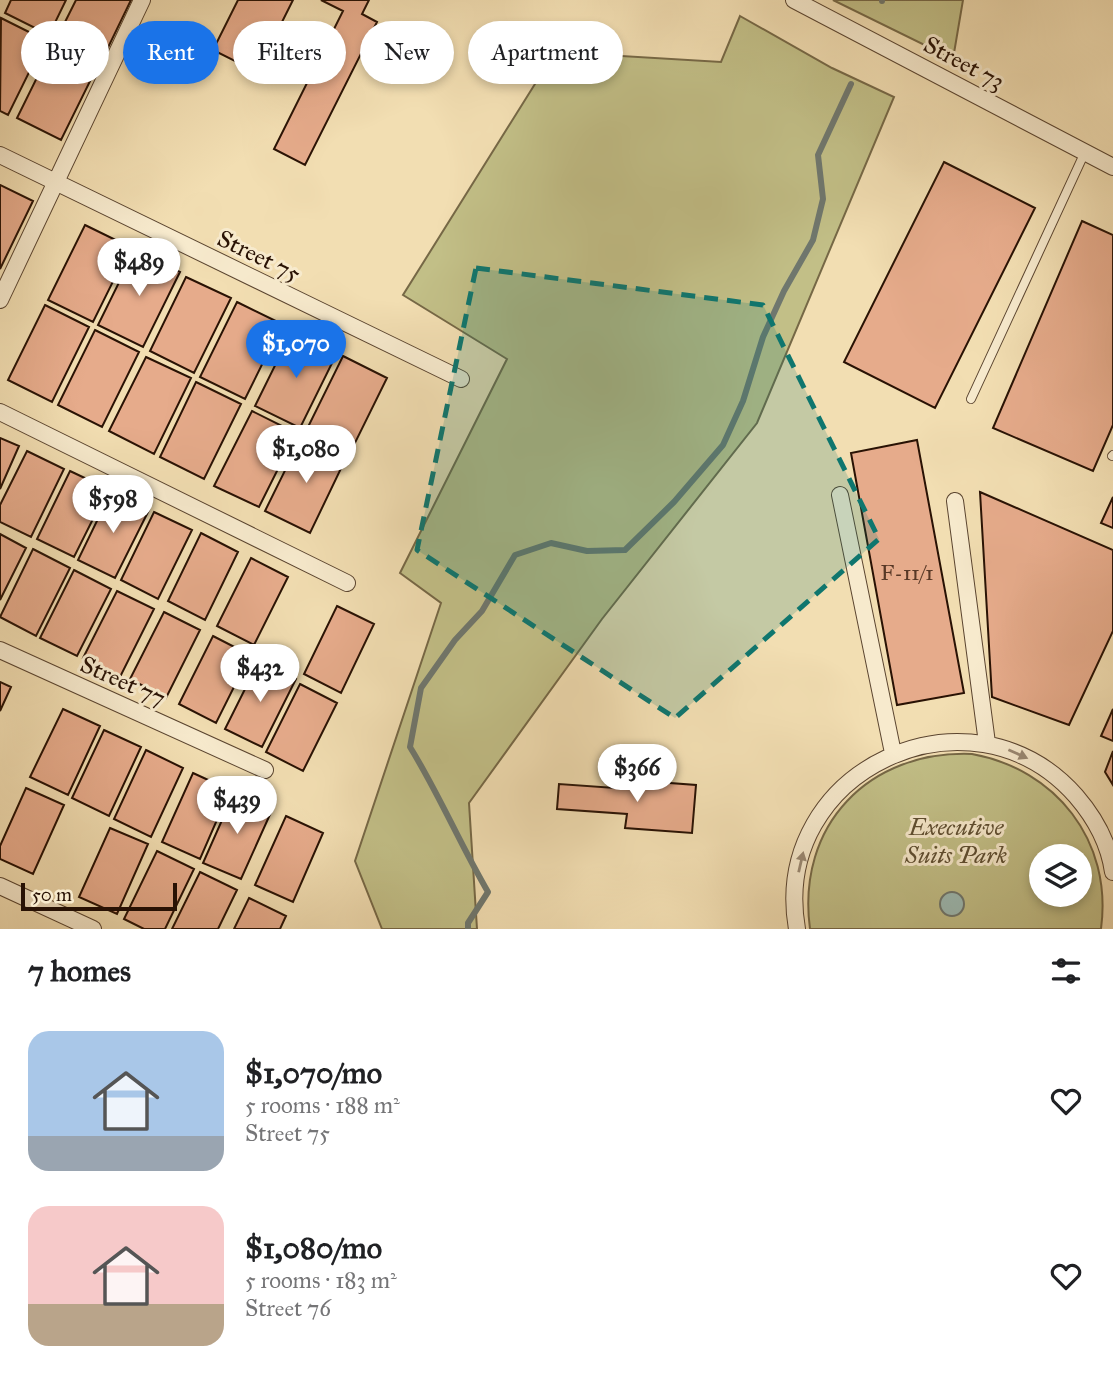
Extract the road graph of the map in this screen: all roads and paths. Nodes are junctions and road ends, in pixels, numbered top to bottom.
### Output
1 (142, 0) edge
2 (794, 0) edge
3 (1085, 152) junction
4 (0, 155) edge
5 (1113, 167) edge
6 (56, 183) junction
7 (0, 300) edge
8 (461, 379) dead end
9 (971, 399) dead end
10 (0, 412) edge
11 (840, 495) dead end
12 (955, 501) dead end
13 (348, 583) dead end
14 (0, 650) edge
15 (987, 743) junction
16 (892, 753) junction
17 (265, 770) dead end
18 (1113, 872) edge
19 (0, 886) edge
20 (93, 929) edge
21 (797, 929) edge

1 - 6 street
2 - 3 street, Street 73
3 - 5 street, Street 73
3 - 9 lane
4 - 6 street, Street 75
6 - 7 street
6 - 8 street, Street 75
10 - 13 street
11 - 16 street
12 - 15 street
14 - 17 street, Street 77
15 - 16 street
15 -> 18 street
21 -> 16 street
19 - 20 street

